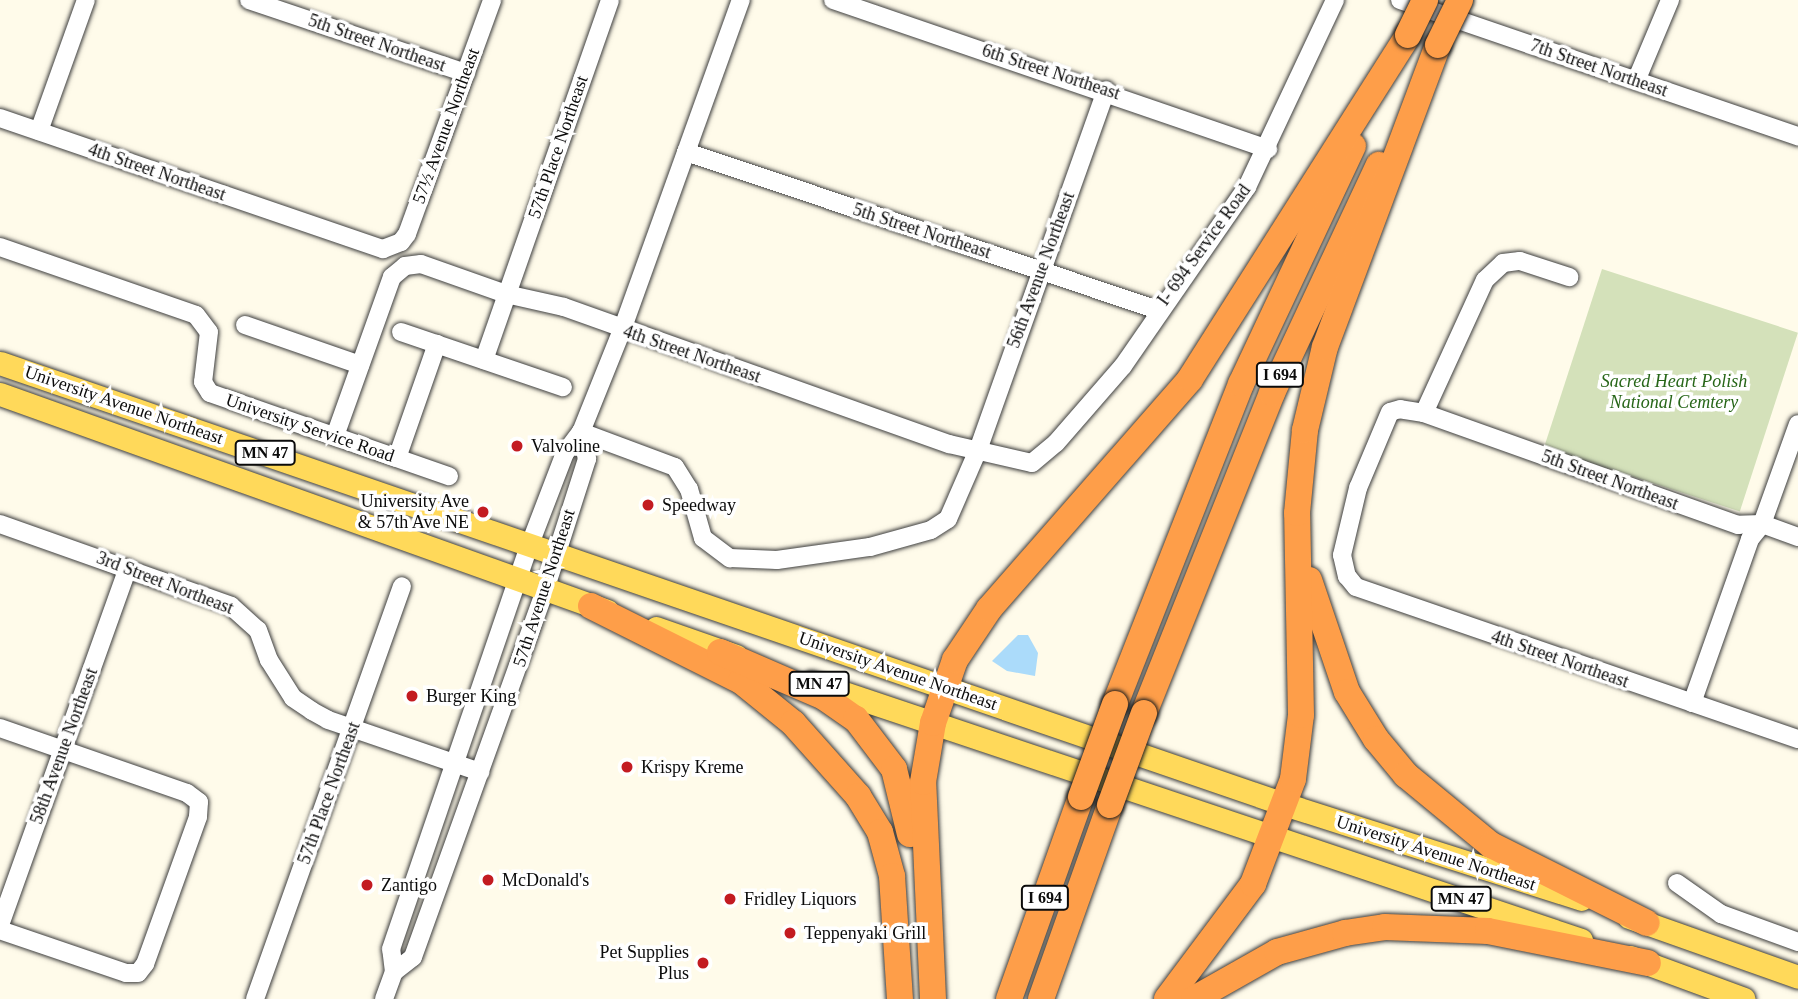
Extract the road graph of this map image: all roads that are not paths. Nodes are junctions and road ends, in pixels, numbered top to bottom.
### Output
1 (86, 0) edge
2 (249, 0) edge
3 (492, 0) edge
4 (610, 0) edge
5 (741, 0) edge
6 (833, 0) edge
7 (1335, 0) edge
8 (1400, 0) edge
9 (1425, 0) edge
10 (1460, 0) edge
11 (1670, 0) edge
12 (1408, 35) junction
13 (1438, 45) junction
14 (466, 73) junction
15 (1636, 81) junction
16 (1106, 90) junction
17 (0, 118) edge
18 (39, 131) junction
19 (1798, 136) edge
20 (1268, 149) junction
21 (686, 152) junction
22 (394, 246) joint
23 (0, 247) edge
24 (1040, 271) junction
25 (1569, 277) dead end
26 (506, 295) junction
27 (1157, 310) junction
28 (245, 325) dead end
29 (622, 330) junction
30 (401, 332) dead end
31 (437, 344) junction
32 (484, 360) junction
33 (0, 363) edge
34 (360, 365) junction
35 (563, 387) dead end
36 (0, 394) edge
37 (1424, 413) junction
38 (1798, 424) edge
39 (581, 432) junction
40 (335, 436) junction
41 (978, 450) junction
42 (1302, 454) junction
43 (397, 458) junction
44 (1032, 463) joint
45 (449, 476) dead end
46 (0, 524) edge
47 (1762, 524) junction
48 (1798, 537) edge
49 (530, 544) junction
50 (557, 555) junction
51 (1342, 555) joint
52 (128, 568) junction
53 (519, 579) junction
54 (402, 586) dead end
55 (545, 590) junction
56 (591, 606) junction
57 (705, 645) junction
58 (944, 686) junction
59 (1692, 703) junction
60 (933, 723) junction
61 (0, 728) edge
62 (352, 729) junction
63 (1798, 739) edge
64 (62, 749) junction
65 (454, 762) junction
66 (481, 772) junction
67 (1284, 804) junction
68 (1272, 839) junction
69 (1676, 883) dead end
70 (1647, 923) junction
71 (0, 927) edge
72 (1798, 942) edge
73 (1648, 963) junction
74 (394, 972) junction
75 (1798, 977) edge
76 (255, 999) edge
77 (384, 999) edge
78 (900, 999) edge
79 (920, 999) edge
80 (933, 999) edge
81 (1009, 999) edge
82 (1041, 999) edge
83 (1167, 999) edge
84 (1194, 999) edge
85 (1744, 999) edge

1 - 18 street
2 - 14 street, 5th Street Northeast
3 - 14 street, 57½ Avenue Northeast
4 - 26 street, 57th Place Northeast
5 - 21 street, 57th Avenue Northeast
6 - 16 street, 6th Street Northeast
7 - 20 street, I- 694 Service Road
8 - 15 street, 7th Street Northeast
9 - 12 highway, I 694, bridge
10 - 13 highway, I 694, bridge
11 - 15 street
12 - 58 highway
12 - 81 highway, I 694, bridge
13 - 42 highway
13 - 82 highway, I 694, bridge
14 - 22 street, 57½ Avenue Northeast
15 - 19 street, 7th Street Northeast
16 - 20 street, 6th Street Northeast
16 - 24 street, 56th Avenue Northeast
17 - 18 street, 4th Street Northeast
18 - 22 street, 4th Street Northeast
20 - 27 street, I- 694 Service Road
21 - 24 street, 5th Street Northeast
21 - 29 street, 57th Avenue Northeast
23 - 40 street, University Service Road
24 - 27 street, 5th Street Northeast
24 - 41 street, 56th Avenue Northeast
25 - 37 street
26 - 29 street, 4th Street Northeast
26 - 32 street, 57th Place Northeast
26 - 34 street, 4th Street Northeast
27 - 44 street, I- 694 Service Road
28 - 34 street
29 - 39 street, 57th Avenue Northeast
29 - 41 street, 4th Street Northeast
30 - 31 street
31 - 32 street
31 - 43 street
32 - 35 street
33 - 49 main road, University Avenue Northeast / MN 47
34 - 40 street
36 - 53 main road, University Avenue Northeast / MN 47
37 - 47 street, 5th Street Northeast
37 - 51 street, 5th Street Northeast
38 - 47 street
39 - 41 street
39 - 49 street, 57th Avenue Northeast
39 - 50 street, 57th Avenue Northeast
40 - 43 street, University Service Road
41 - 44 street, 4th Street Northeast
42 - 67 highway
42 - 70 highway
43 - 45 street, University Service Road
46 - 52 street, 3rd Street Northeast
47 - 48 street, 5th Street Northeast
47 - 59 street
49 - 50 main road, University Avenue Northeast / MN 47
49 - 53 street, 57th Avenue Northeast
50 - 55 street, 57th Avenue Northeast
50 - 58 main road, University Avenue Northeast / MN 47
51 - 59 street, 4th Street Northeast
52 - 62 street, 3rd Street Northeast
52 - 64 street, 58th Avenue Northeast
53 - 55 main road, University Avenue Northeast / MN 47
53 - 65 street, 57th Avenue Northeast
54 - 62 street, 57th Place Northeast
55 - 56 main road, University Avenue Northeast / MN 47
55 - 66 street, 57th Avenue Northeast
56 - 57 main road, University Avenue Northeast / MN 47
56 - 78 highway
57 - 60 main road, University Avenue Northeast / MN 47
57 - 79 highway
58 - 60 highway
58 - 67 main road, University Avenue Northeast / MN 47
59 - 63 street, 4th Street Northeast
60 - 68 main road, University Avenue Northeast / MN 47
60 - 80 highway
61 - 64 street
62 - 65 street, 3rd Street Northeast
62 - 76 street, 57th Place Northeast
64 - 71 street, 58th Avenue Northeast
64 - 71 street
65 - 66 street, 3rd Street Northeast
65 - 74 street, 57th Avenue Northeast
66 - 74 street, 57th Avenue Northeast
67 - 68 highway
67 - 70 main road, University Avenue Northeast / MN 47
68 - 73 main road, University Avenue Northeast / MN 47
68 - 83 highway
69 - 72 street
70 - 75 main road, University Avenue Northeast / MN 47
73 - 84 highway
73 - 85 main road, University Avenue Northeast / MN 47
74 - 77 street, 57th Avenue Northeast

